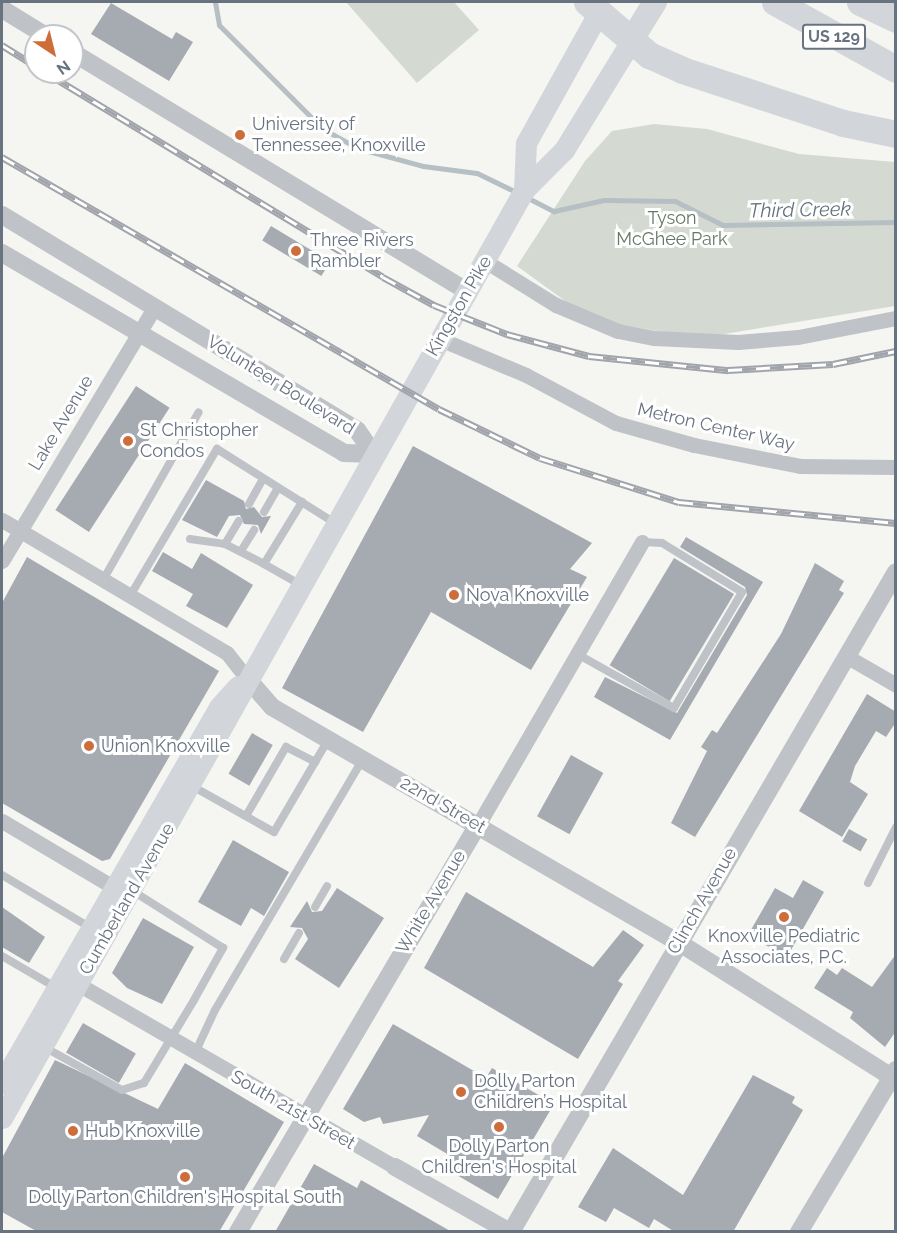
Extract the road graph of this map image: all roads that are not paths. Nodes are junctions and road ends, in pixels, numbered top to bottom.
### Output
1 (655, 2) edge
2 (775, 2) edge
3 (860, 2) edge
4 (597, 5) edge
5 (2, 9) edge
6 (896, 20) edge
7 (26, 24) edge
8 (632, 41) junction
9 (84, 59) edge
10 (896, 69) edge
11 (896, 134) edge
12 (524, 190) junction
13 (2, 215) edge
14 (2, 253) edge
15 (485, 261) junction
16 (468, 292) junction
17 (155, 306) junction
18 (896, 318) edge
19 (138, 333) junction
20 (440, 339) junction
21 (199, 412) dead end
22 (392, 421) joint
23 (374, 454) junction
24 (896, 467) edge
25 (263, 478) junction
26 (278, 488) junction
27 (302, 502) junction
28 (249, 504) dead end
29 (264, 512) dead end
30 (2, 520) edge
31 (239, 521) dead end
32 (335, 523) junction
33 (19, 530) junction
34 (254, 530) dead end
35 (190, 539) dead end
36 (642, 542) joint
37 (225, 544) junction
38 (241, 551) junction
39 (2, 561) edge
40 (264, 564) junction
41 (896, 572) edge
42 (103, 580) junction
43 (299, 584) junction
44 (130, 596) junction
45 (577, 654) junction
46 (846, 656) junction
47 (246, 677) junction
48 (896, 685) edge
49 (328, 739) junction
50 (363, 758) junction
51 (315, 762) junction
52 (192, 786) junction
53 (246, 816) junction
54 (2, 821) edge
55 (478, 825) junction
56 (896, 827) edge
57 (2, 875) edge
58 (868, 884) dead end
59 (327, 886) dead end
60 (124, 889) junction
61 (315, 907) dead end
62 (92, 928) junction
63 (299, 933) dead end
64 (678, 942) junction
65 (2, 956) edge
66 (284, 959) dead end
67 (67, 983) junction
68 (170, 1038) junction
69 (43, 1046) junction
70 (195, 1053) junction
71 (894, 1076) edge
72 (2, 1083) edge
73 (303, 1117) junction
74 (2, 1118) edge
75 (395, 1167) joint
76 (238, 1232) edge
77 (510, 1232) edge
78 (799, 1232) edge

1 - 8 main road, Kingston Pike
2 - 10 highway, US 129
3 - 6 highway, US 129
4 - 8 highway
4 - 12 main road, Kingston Pike
5 - 7 street
8 - 11 highway
8 - 12 main road, Kingston Pike
9 - 16 street
12 - 15 main road, Kingston Pike
13 - 17 street, Volunteer Boulevard
14 - 19 street, Volunteer Boulevard
15 - 16 main road, Kingston Pike
15 - 18 street
16 - 20 main road, Kingston Pike
17 - 19 street, Lake Avenue
17 - 23 street, Volunteer Boulevard
19 - 23 street, Volunteer Boulevard
19 - 33 street, Lake Avenue
20 - 22 main road, Kingston Pike
20 - 24 street, Metron Center Way
21 - 42 lane
22 - 23 main road, Cumberland Avenue
23 - 32 main road, Cumberland Avenue
25 - 26 lane
25 - 28 lane
25 - 44 lane
26 - 27 lane
26 - 29 lane
27 - 32 lane
27 - 40 lane
30 - 33 street, 22nd Street
31 - 37 lane
32 - 43 main road, Cumberland Avenue
33 - 39 street, Lake Avenue
33 - 42 street, 22nd Street
34 - 38 lane
35 - 37 lane
36 - 45 street, White Avenue
36 - 45 lane
37 - 38 lane
38 - 40 lane
40 - 43 lane
41 - 46 street, Clinch Avenue
42 - 44 street, 22nd Street
43 - 47 main road, Cumberland Avenue
44 - 47 street, 22nd Street
45 - 55 street, White Avenue
46 - 48 street
46 - 64 street, Clinch Avenue
47 - 49 street, 22nd Street
47 - 52 main road, Cumberland Avenue
47 - 60 main road, Cumberland Avenue
49 - 50 street, 22nd Street
49 - 51 lane
50 - 55 street, 22nd Street
50 - 70 lane
51 - 53 lane
51 - 53 lane
52 - 53 lane
52 - 60 main road, Cumberland Avenue
54 - 60 street
55 - 64 street, 22nd Street
55 - 73 street, White Avenue
56 - 58 lane
57 - 62 lane
59 - 61 lane
60 - 62 main road, Cumberland Avenue
60 - 67 main road, Cumberland Avenue
60 - 68 lane
62 - 67 main road, Cumberland Avenue
63 - 66 lane
64 - 71 street, 22nd Street
64 - 77 street, Clinch Avenue
65 - 67 lane
67 - 68 street, South 21st Street
67 - 69 main road, Cumberland Avenue
67 - 72 main road, Cumberland Avenue
68 - 69 lane
68 - 70 street, South 21st Street
69 - 74 main road, Cumberland Avenue
70 - 73 street, South 21st Street
71 - 78 street
73 - 75 street, South 21st Street
73 - 76 street, White Avenue
75 - 77 street, South 21st Street

